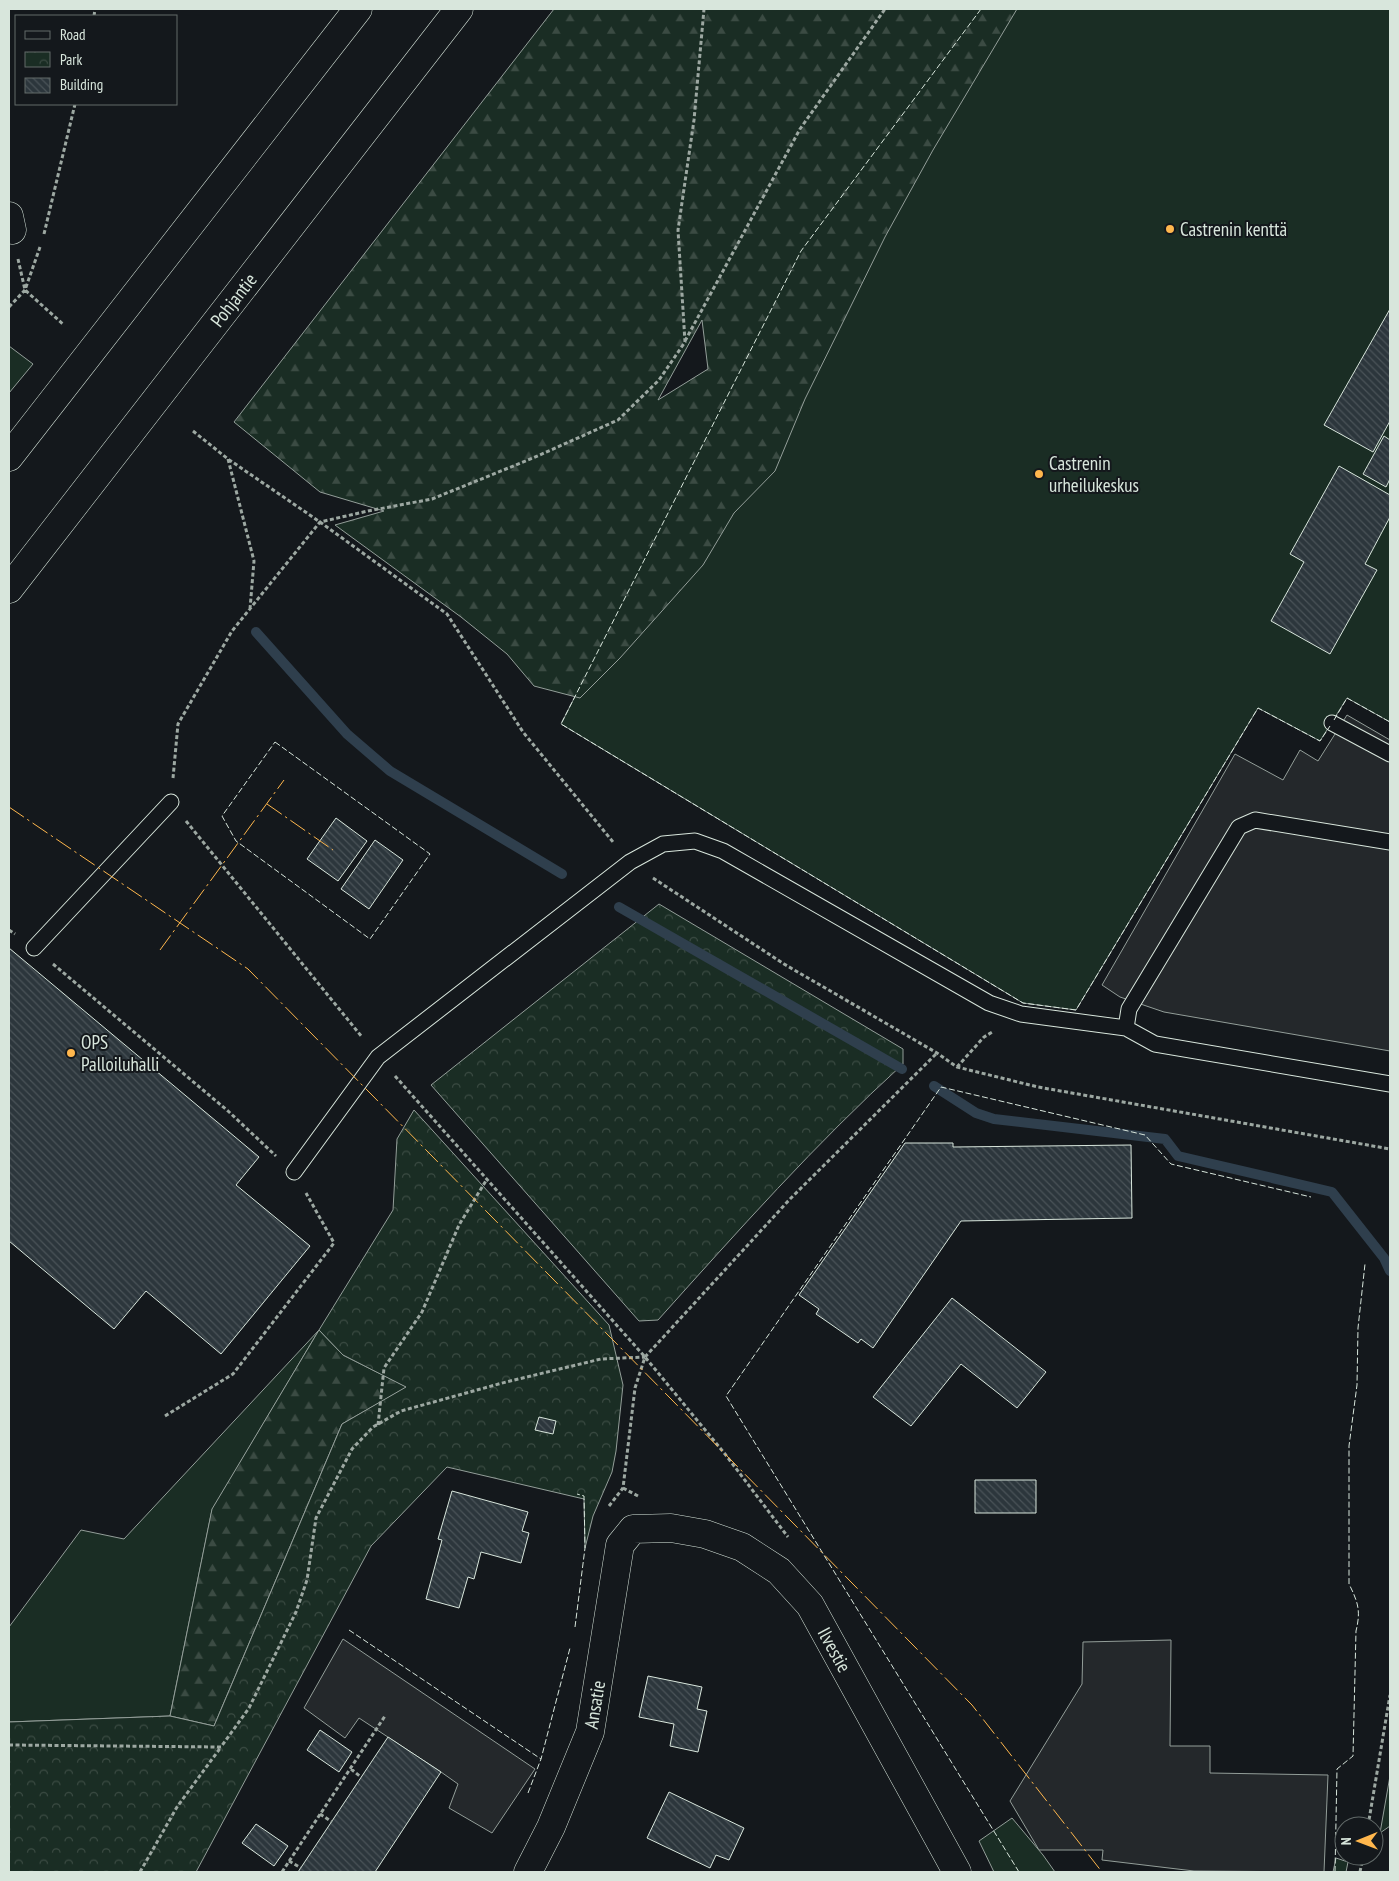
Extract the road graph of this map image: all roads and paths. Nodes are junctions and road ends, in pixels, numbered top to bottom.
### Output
1 (358, 9) edge
2 (459, 9) edge
3 (704, 9) edge
4 (885, 9) edge
5 (75, 105) edge
6 (25, 290) junction
7 (9, 307) edge
8 (64, 325) dead end
9 (685, 342) junction
10 (193, 431) dead end
11 (9, 457) edge
12 (228, 459) junction
13 (320, 522) junction
14 (9, 589) edge
15 (250, 609) junction
16 (1332, 723) dead end
17 (1390, 754) edge
18 (170, 802) junction
19 (1390, 842) edge
20 (34, 948) joint
21 (1021, 1014) junction
22 (1126, 1028) junction
23 (937, 1053) dead end
24 (378, 1057) junction
25 (957, 1067) dead end
26 (1390, 1084) edge
27 (294, 1172) junction
28 (487, 1179) junction
29 (645, 1357) junction
30 (166, 1416) dead end
31 (378, 1424) junction
32 (633, 1529) joint
33 (1390, 1695) edge
34 (385, 1716) dead end
35 (9, 1745) edge
36 (221, 1747) junction
37 (350, 1769) junction
38 (361, 1777) dead end
39 (320, 1814) junction
40 (1370, 1816) edge
41 (332, 1822) dead end
42 (290, 1861) junction
43 (301, 1868) dead end
44 (140, 1872) edge
45 (282, 1872) edge
46 (528, 1872) edge
47 (957, 1872) edge

1 - 11 main road
2 - 14 main road, Pohjantie
3 - 9 path
4 - 9 path
5 - 6 path
6 - 7 path
6 - 8 path
9 - 13 path
10 - 12 path
12 - 13 path
12 - 15 path
13 - 15 path
15 - 18 path
16 - 17 lane
18 - 20 lane
18 - 24 path
19 - 22 lane
20 - 27 path
21 - 22 lane
21 - 24 lane
21 - 25 path
22 - 26 lane
23 - 29 path
24 - 27 lane
24 - 28 path
27 - 30 path
28 - 29 path
28 - 31 path
29 - 31 path
31 - 36 path
32 - 46 main road, Ansatie
32 - 47 main road, Ilvestie
33 - 40 path
34 - 37 path
35 - 36 path
36 - 44 path
37 - 38 path
37 - 39 path
39 - 41 path
39 - 42 path
42 - 43 path
42 - 45 path

